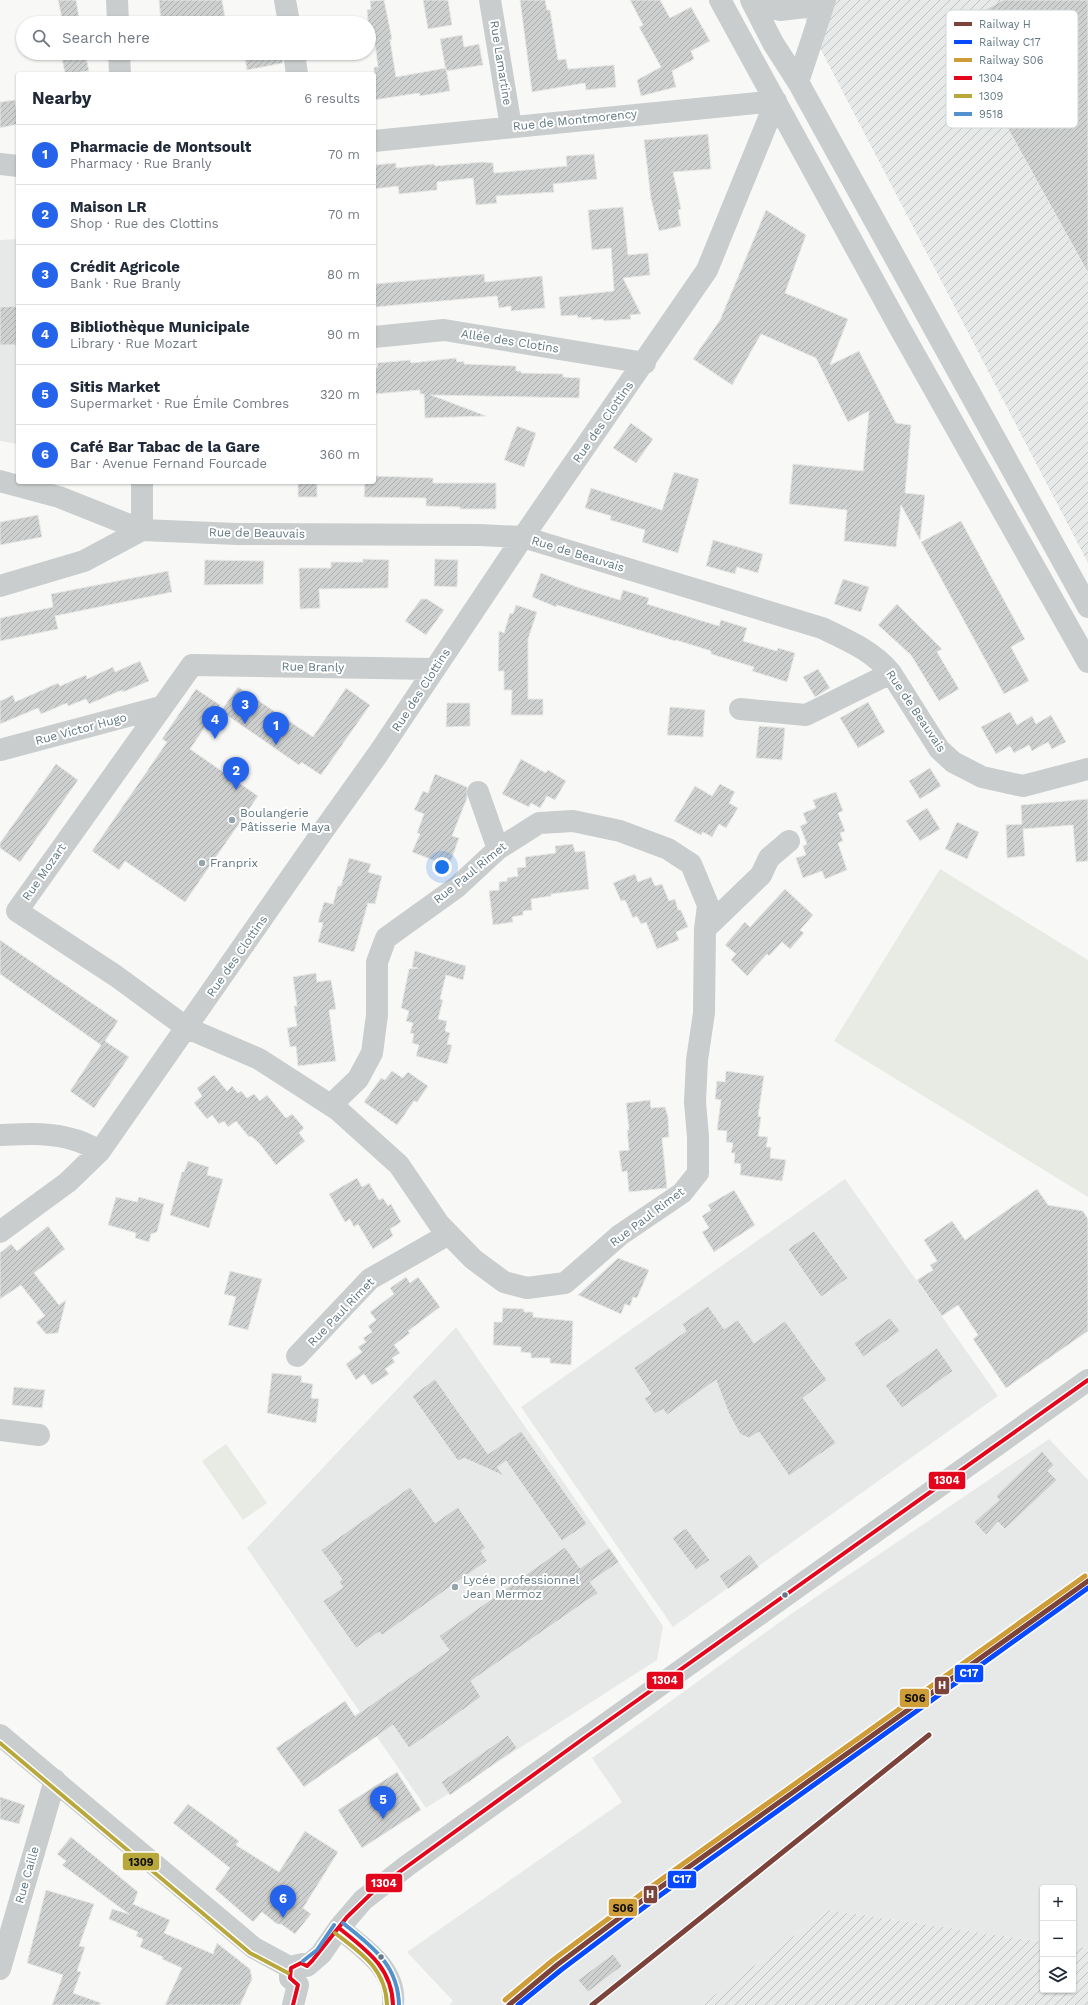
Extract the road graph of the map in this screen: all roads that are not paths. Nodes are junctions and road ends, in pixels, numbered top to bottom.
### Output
1 (117, 0) edge
2 (285, 0) edge
3 (490, 0) edge
4 (721, 0) edge
5 (752, 1) edge
6 (824, 2) edge
7 (118, 16) edge
8 (288, 16) edge
9 (119, 60) edge
10 (295, 60) edge
11 (784, 60) junction
12 (805, 60) junction
13 (120, 72) edge
14 (297, 72) edge
15 (798, 82) junction
16 (776, 101) junction
17 (511, 127) junction
18 (376, 141) edge
19 (0, 164) edge
20 (16, 166) edge
21 (376, 337) edge
22 (645, 363) junction
23 (0, 481) edge
24 (142, 484) edge
25 (142, 530) junction
26 (523, 538) junction
27 (0, 586) edge
28 (1088, 607) edge
29 (1088, 662) edge
30 (192, 665) joint
31 (434, 669) junction
32 (891, 673) junction
33 (161, 707) junction
34 (740, 709) dead end
35 (0, 750) edge
36 (1088, 769) edge
37 (478, 792) dead end
38 (789, 841) dead end
39 (498, 849) junction
40 (705, 929) junction
41 (187, 1028) junction
42 (331, 1105) junction
43 (0, 1135) edge
44 (100, 1151) junction
45 (0, 1232) edge
46 (448, 1234) junction
47 (297, 1356) dead end
48 (1088, 1380) edge
49 (0, 1430) edge
50 (39, 1435) dead end
51 (0, 1735) edge
52 (55, 1780) junction
53 (339, 1928) junction
54 (0, 1969) edge
55 (297, 1981) edge
56 (393, 2005) edge

1 - 7 street
2 - 8 street
3 - 17 street, Rue Lamartine
4 - 11 street
4 - 16 street
5 - 6 street
5 - 11 street
6 - 12 street
9 - 13 street
10 - 14 street
11 - 12 street
11 - 15 street
12 - 15 street
15 - 28 street
16 - 17 street, Rue de Montmorency
16 - 22 street, Rue des Clottins
16 - 29 street
17 - 18 street, Rue de Montmorency
19 - 20 street
21 - 22 street, Allée des Clotins
22 - 26 street, Rue des Clottins
23 - 25 street, Rue de Beauvais
24 - 25 street
25 - 26 street, Rue de Beauvais
25 - 27 street
26 - 31 street, Rue des Clottins
26 - 32 street, Rue de Beauvais
30 - 31 street, Rue Branly
30 - 33 street, Rue Mozart
31 - 41 street, Rue des Clottins
32 - 34 street
32 - 36 street, Rue de Beauvais
33 - 35 street, Rue Victor Hugo
33 - 41 street, Rue Mozart
37 - 39 street
38 - 40 street
39 - 40 street, Rue Paul Rimet
39 - 42 street, Rue Paul Rimet
40 - 46 street, Rue Paul Rimet
41 - 42 street, Rue Paul Rimet
41 - 44 street, Rue des Clottins
42 - 46 street, Rue Paul Rimet
43 - 44 street
44 - 45 street, Rue des Clottins
46 - 47 street, Rue Paul Rimet
48 - 53 street
49 - 50 street
51 - 52 street
52 - 54 street, Rue Caille
52 - 55 street
53 - 55 street
53 - 56 street

